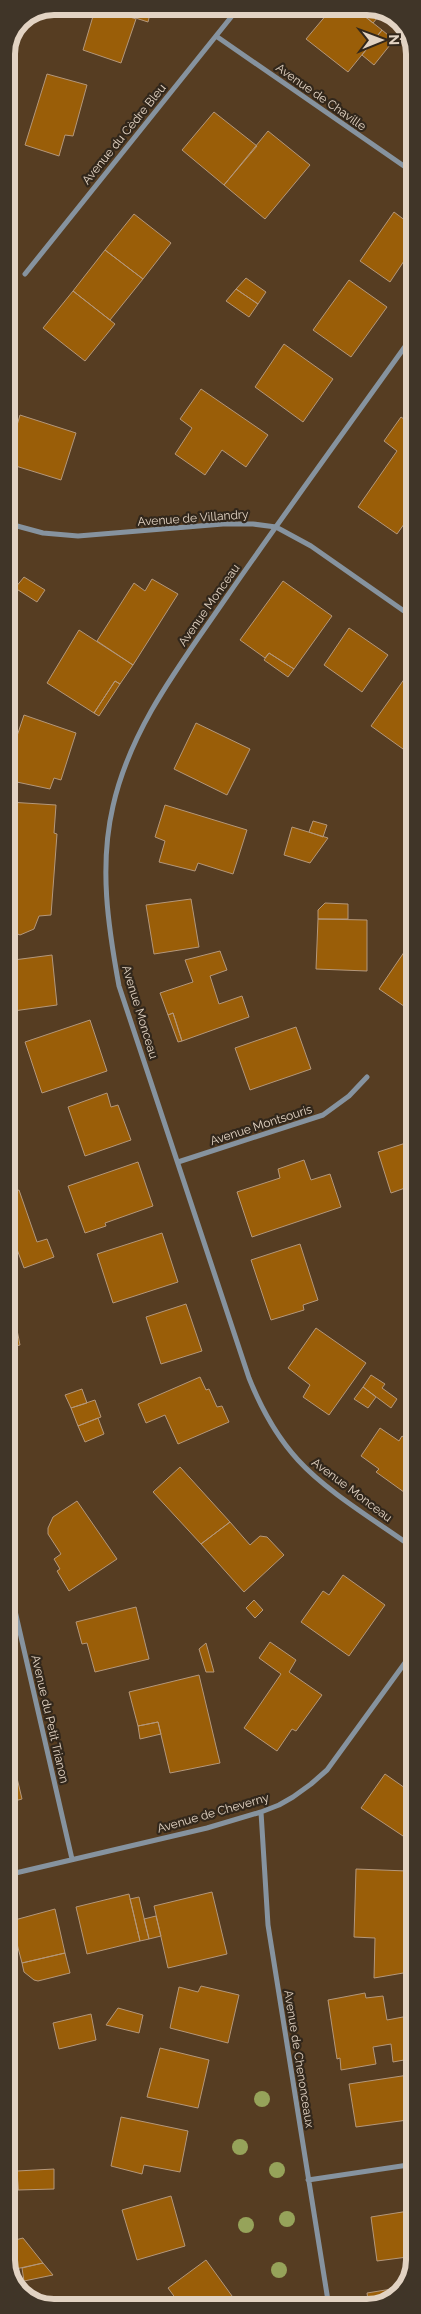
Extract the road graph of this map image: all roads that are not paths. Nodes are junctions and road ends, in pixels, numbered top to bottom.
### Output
1 (233, 15) edge
2 (216, 36) junction
3 (406, 168) edge
4 (25, 274) dead end
5 (406, 345) edge
6 (15, 525) edge
7 (276, 527) junction
8 (406, 612) edge
9 (367, 1076) dead end
10 (178, 1162) junction
11 (406, 1542) edge
12 (15, 1611) edge
13 (406, 1661) edge
14 (261, 1812) junction
15 (72, 1860) junction
16 (15, 1873) edge
17 (406, 2165) edge
18 (308, 2180) junction
19 (328, 2299) edge

1 - 2 street, Avenue du Cèdre Bleu
2 - 3 street, Avenue de Chaville
2 - 4 street, Avenue du Cèdre Bleu
5 - 7 street, Avenue Monceau
6 - 7 street, Avenue de Villandry
7 - 8 street, Avenue de Villandry
7 - 10 street, Avenue Monceau
9 - 10 street, Avenue Montsouris
10 - 11 street, Avenue Monceau
12 - 15 street, Avenue du Petit Trianon
13 - 14 street, Avenue de Cheverny
14 - 15 street, Avenue de Cheverny
14 - 18 street, Avenue de Chenonceaux
15 - 16 street, Avenue de Cheverny
17 - 18 street
18 - 19 street, Avenue de Chenonceaux

